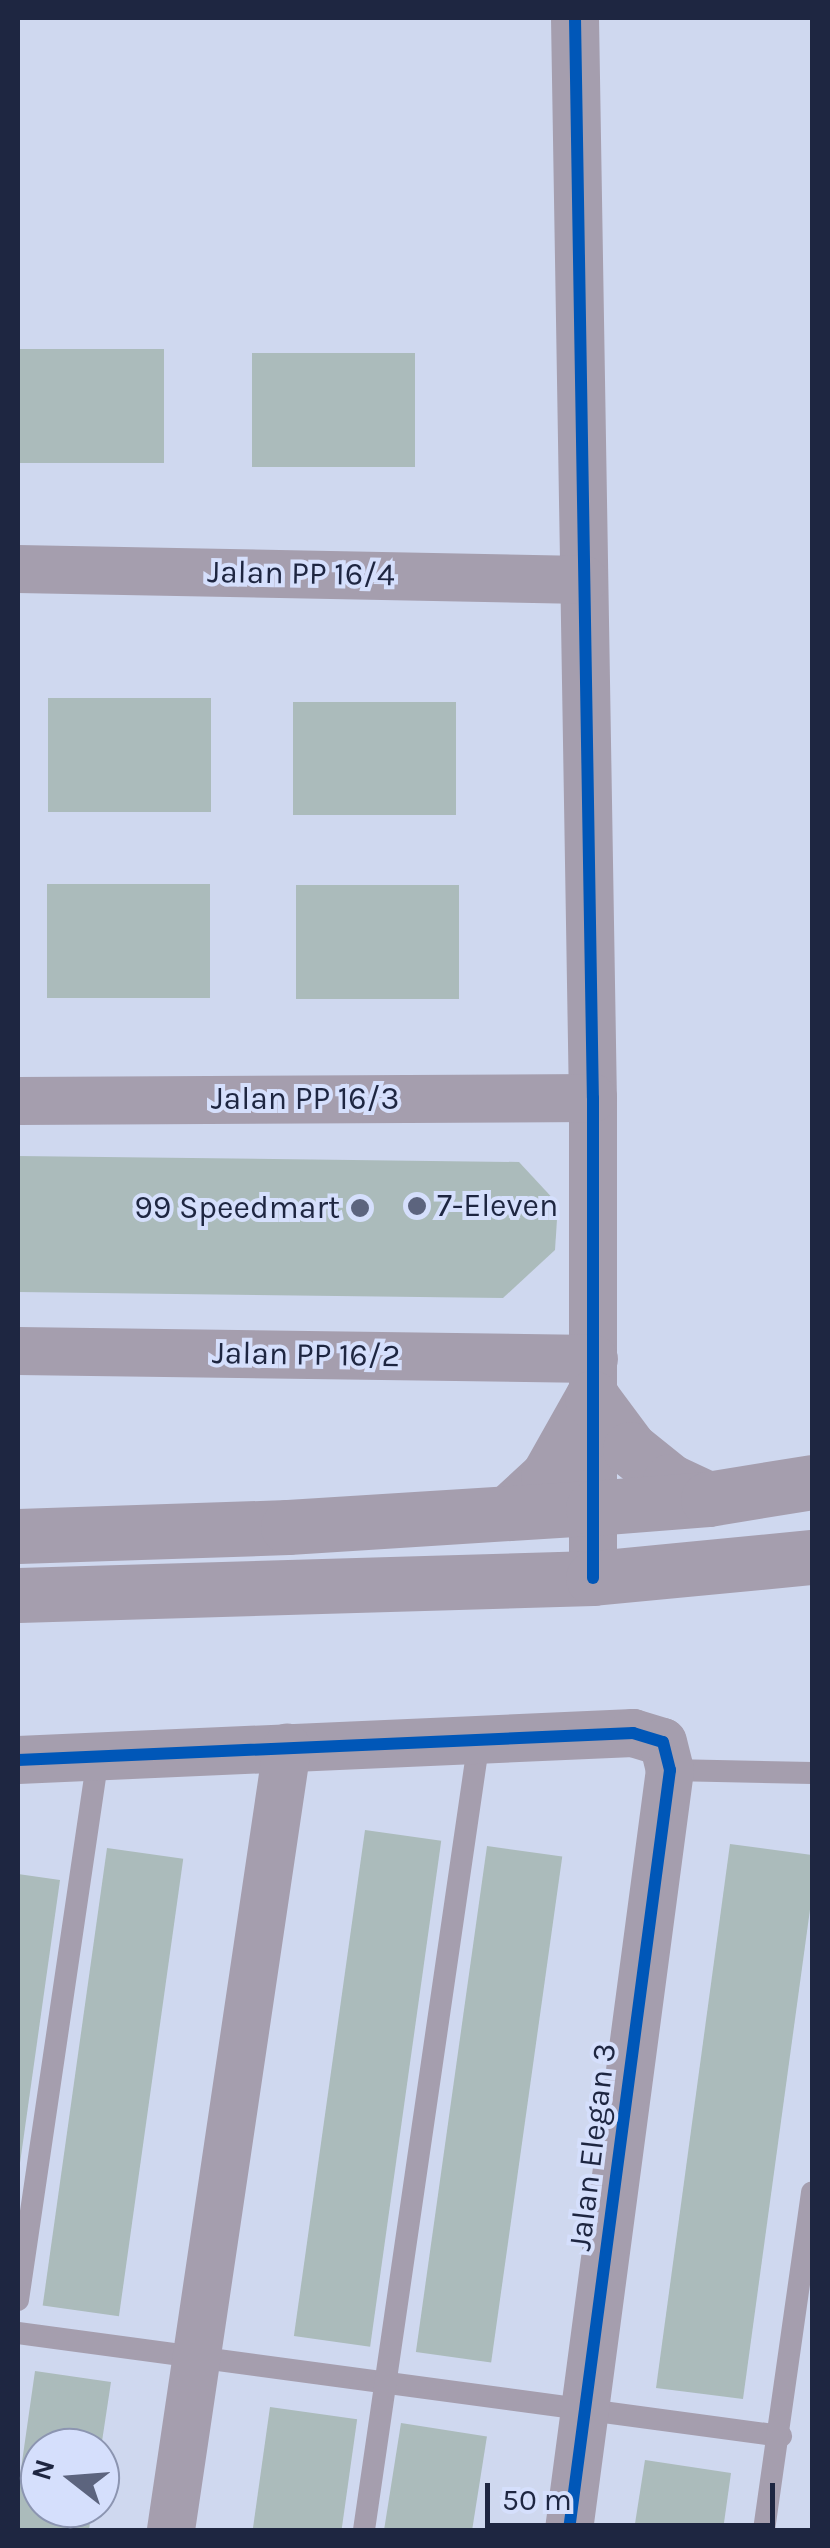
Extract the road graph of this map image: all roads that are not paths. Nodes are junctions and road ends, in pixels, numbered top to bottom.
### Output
1 (575, 18) edge
2 (18, 569) edge
3 (584, 580) junction
4 (592, 1098) junction
5 (18, 1100) edge
6 (18, 1350) edge
7 (593, 1379) junction
8 (812, 1482) edge
9 (708, 1499) junction
10 (594, 1508) junction
11 (498, 1514) junction
12 (18, 1536) edge
13 (812, 1558) edge
14 (593, 1578) junction
15 (18, 1595) edge
16 (479, 1740) junction
17 (287, 1748) junction
18 (98, 1757) junction
19 (18, 1760) edge
20 (670, 1770) junction
21 (812, 1773) edge
22 (812, 2192) edge
23 (18, 2300) edge
24 (18, 2333) edge
25 (197, 2357) junction
26 (384, 2382) junction
27 (586, 2410) junction
28 (781, 2436) junction
29 (171, 2530) edge
30 (364, 2530) edge
31 (570, 2530) edge
32 (764, 2530) edge

1 - 3 street
2 - 3 street, Jalan PP 16/4
3 - 4 street
4 - 5 street, Jalan PP 16/3
4 - 7 street
6 - 7 street, Jalan PP 16/2
7 - 9 street
7 - 10 street
7 - 11 street
8 - 9 street
9 - 10 street
10 - 11 street
10 - 14 street
11 - 12 street
13 - 14 street
14 - 15 street
16 - 17 street
16 - 20 street
16 - 26 lane
17 - 18 street
17 - 25 street
18 - 19 street
18 - 23 lane
20 - 21 lane
20 - 27 street, Jalan Elegan 3
22 - 28 lane
24 - 25 lane
25 - 26 lane
25 - 29 street
26 - 27 lane
26 - 30 lane
27 - 28 lane
27 - 31 street, Jalan Elegan 3
28 - 32 lane

